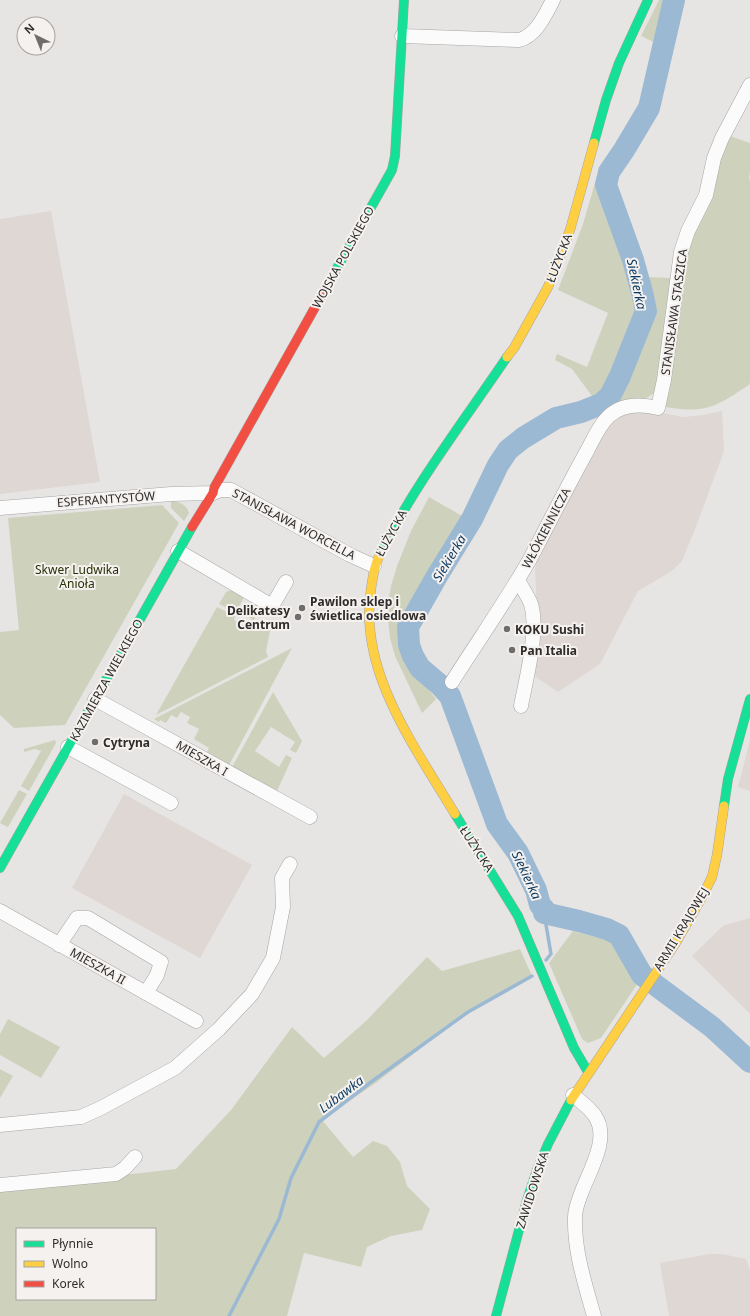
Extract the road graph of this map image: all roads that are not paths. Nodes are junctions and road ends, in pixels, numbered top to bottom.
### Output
1 (404, 0) edge
2 (553, 0) edge
3 (648, 0) edge
4 (402, 36) junction
5 (750, 85) edge
6 (658, 408) joint
7 (213, 493) junction
8 (0, 508) edge
9 (178, 551) junction
10 (374, 566) junction
11 (518, 580) junction
12 (286, 582) dead end
13 (452, 682) dead end
14 (95, 699) junction
15 (750, 699) edge
16 (521, 706) dead end
17 (68, 746) junction
18 (171, 803) dead end
19 (310, 817) dead end
20 (290, 864) dead end
21 (0, 868) edge
22 (0, 911) edge
23 (59, 945) junction
24 (146, 993) junction
25 (196, 1021) dead end
26 (588, 1072) junction
27 (573, 1095) junction
28 (0, 1125) edge
29 (135, 1157) dead end
30 (0, 1185) edge
31 (496, 1316) edge
32 (594, 1316) edge

1 - 4 street, WOJSKA POLSKIEGO
2 - 4 street
3 - 10 street, ŁUŻYCKA
4 - 7 street, WOJSKA POLSKIEGO
5 - 6 street, STANISŁAWA STASZICA
6 - 11 street, WŁÓKIENNICZA
7 - 8 street, ESPERANTYSTÓW
7 - 9 street, KAZIMIERZA WIELKIEGO
7 - 10 street, STANISŁAWA WORCELLA
9 - 12 street
9 - 14 street, KAZIMIERZA WIELKIEGO
10 - 26 street, ŁUŻYCKA
11 - 13 street, WŁÓKIENNICZA
11 - 16 street
14 - 17 street, KAZIMIERZA WIELKIEGO
14 - 19 street, MIESZKA I
15 - 26 street, ARMII KRAJOWEJ
17 - 18 street
17 - 21 street, KAZIMIERZA WIELKIEGO
20 - 28 street
22 - 23 street, MIESZKA II
23 - 24 street, MIESZKA II
23 - 24 street
24 - 25 street, MIESZKA II
26 - 27 street, ZAWIDOWSKA
27 - 31 street, ZAWIDOWSKA
27 - 32 street
29 - 30 street

